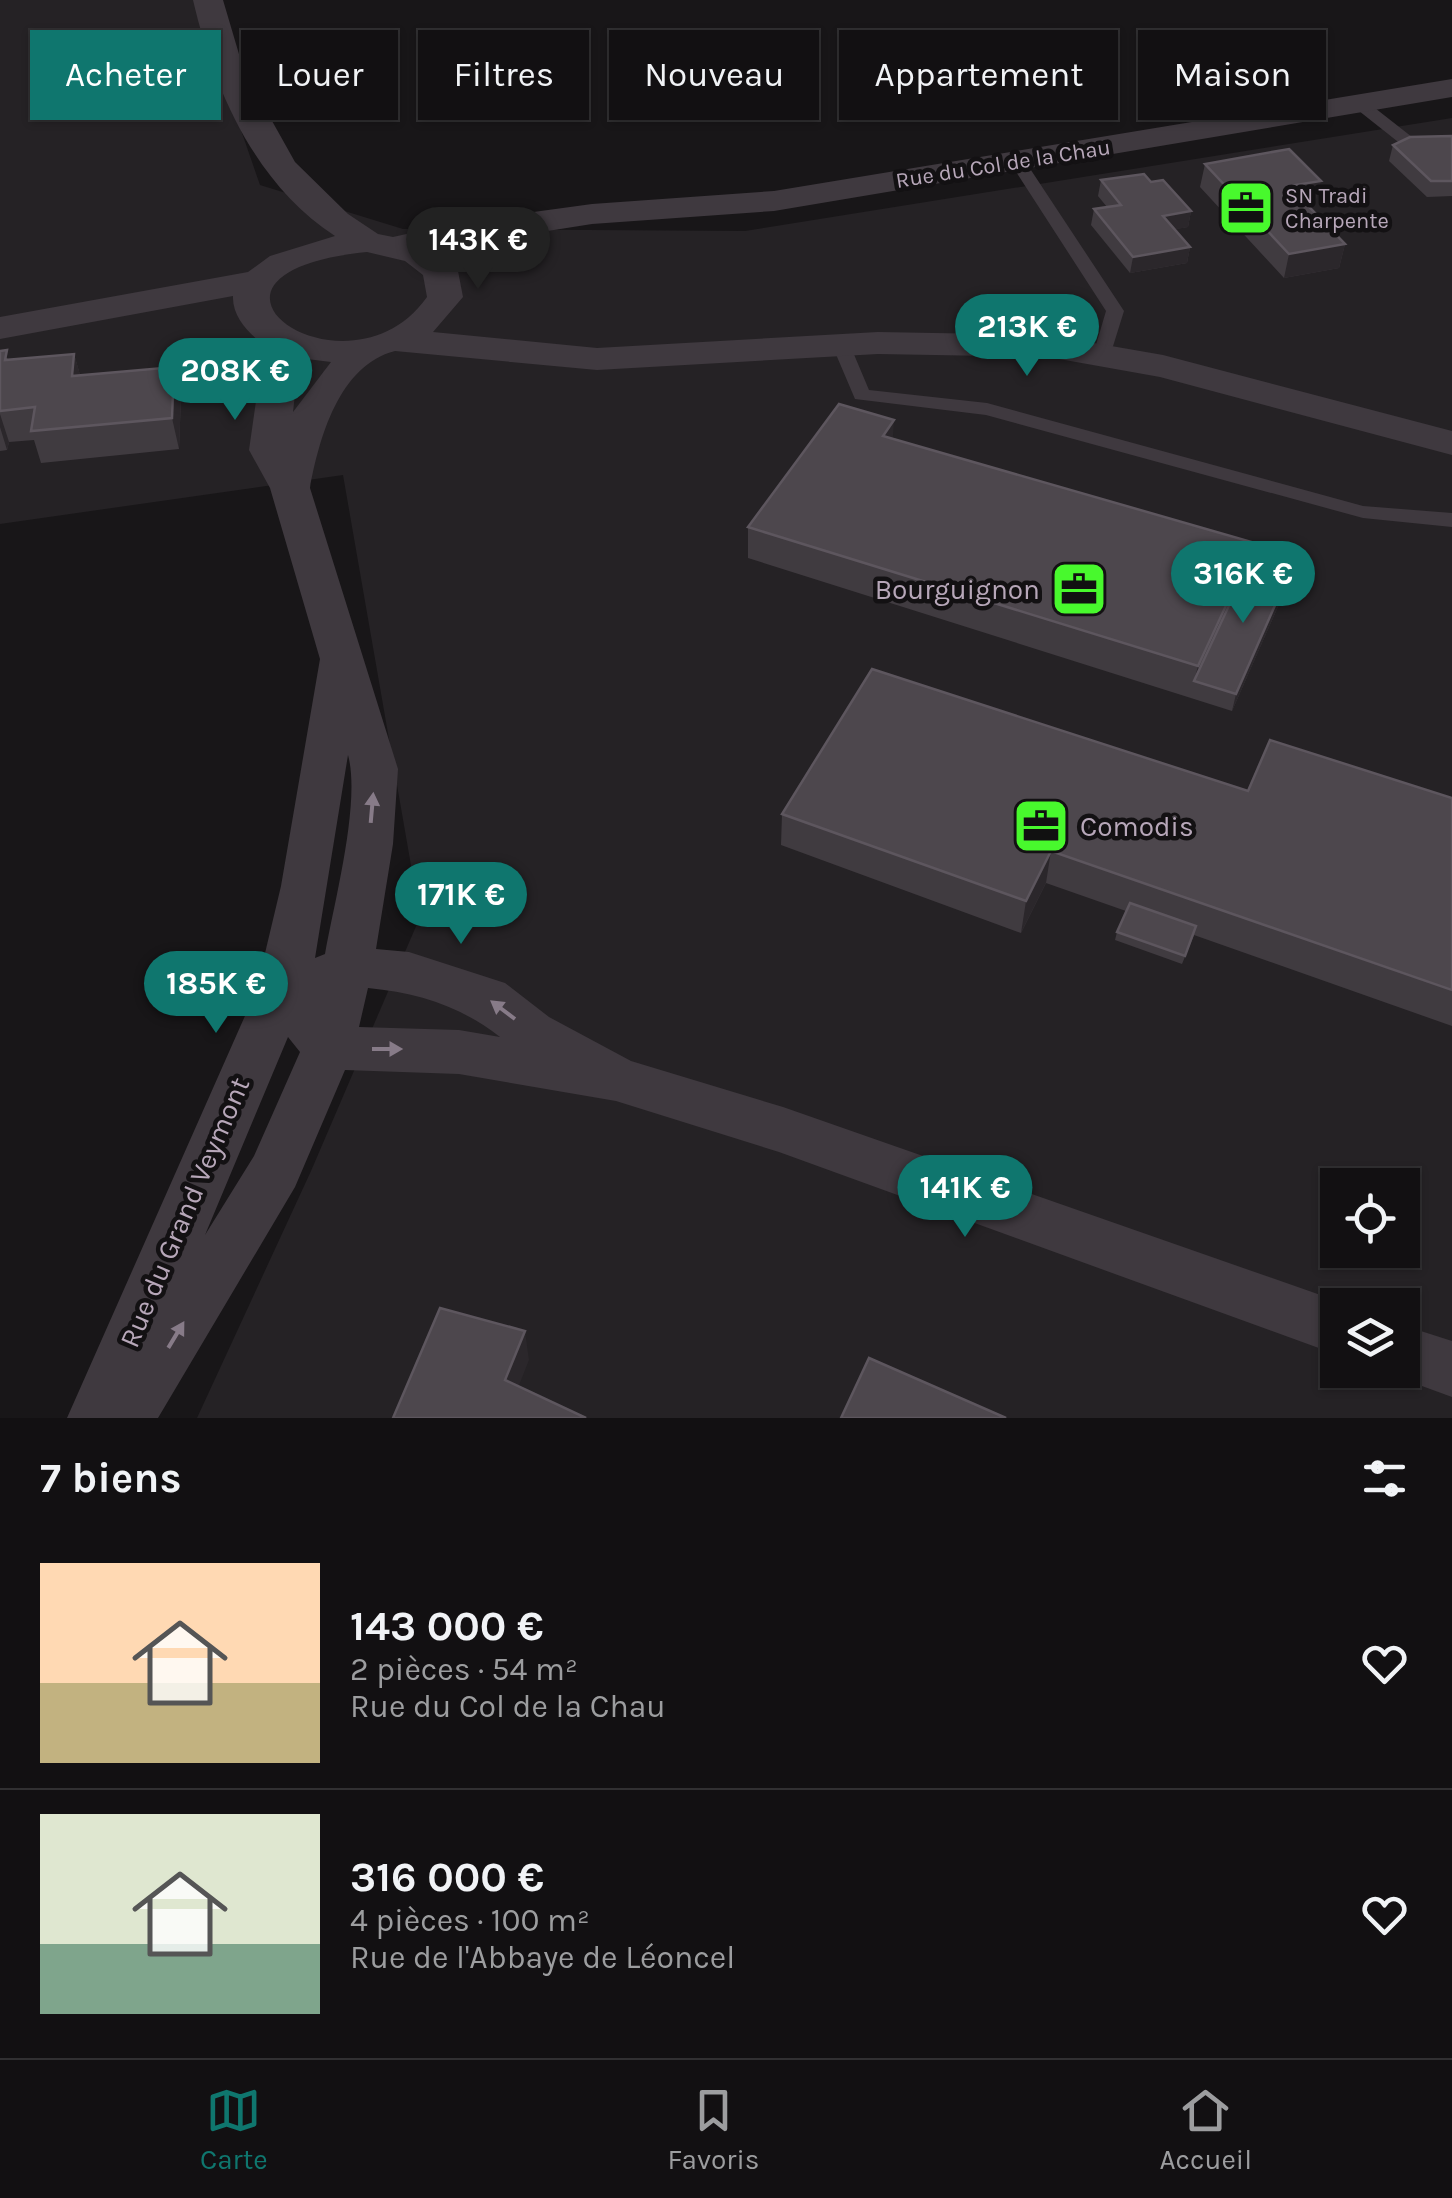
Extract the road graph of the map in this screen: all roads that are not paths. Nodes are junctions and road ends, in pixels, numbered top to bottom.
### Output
1 (208, 0) edge
2 (1452, 88) edge
3 (1360, 104) junction
4 (1452, 141) edge
5 (1017, 161) junction
6 (283, 170) junction
7 (552, 220) junction
8 (384, 244) junction
9 (277, 247) junction
10 (446, 289) junction
11 (78, 318) junction
12 (0, 328) edge
13 (273, 333) junction
14 (381, 344) junction
15 (841, 346) junction
16 (1102, 355) junction
17 (597, 358) junction
18 (1452, 442) edge
19 (290, 488) junction
20 (1452, 520) edge
21 (340, 653) junction
22 (348, 966) junction
23 (282, 991) junction
24 (328, 1048) junction
25 (616, 1079) junction
26 (1320, 1322) edge
27 (1420, 1358) edge
28 (1452, 1369) edge
29 (97, 1418) edge
30 (125, 1418) edge

1 - 6 street
2 - 3 street, Rue du Col de la Chau
3 - 4 lane
3 - 5 street, Rue du Col de la Chau
5 - 7 street, Rue du Col de la Chau
5 - 16 lane
6 - 8 street
6 - 9 street, Rue du Grand Veymont
7 - 8 street, Rue du Col de la Chau
7 - 10 street, Rue du Col de la Chau
8 - 9 street, Rue du Col de la Chau
8 - 10 street
9 - 11 street, Rue du Col de la Chau
9 - 13 street, Rue du Grand Veymont
10 - 14 street, Rue du Col de la Chau
10 - 17 street
11 - 12 street
11 - 13 street
13 - 14 street
13 - 19 street, Rue du Grand Veymont
14 - 17 street
14 - 19 street, Rue du Grand Veymont
15 - 16 street
15 - 17 street
15 - 20 lane
16 - 18 street
19 - 21 street, Rue du Grand Veymont
22 -> 21 street, Rue du Grand Veymont
21 - 23 street, Rue du Grand Veymont
22 - 23 street
22 - 24 street, Rue du Grand Veymont
25 -> 22 street
23 - 24 street
23 - 29 street, Rue du Grand Veymont
24 -> 25 street
30 -> 24 street, Rue du Grand Veymont
25 - 26 street
27 - 28 street

